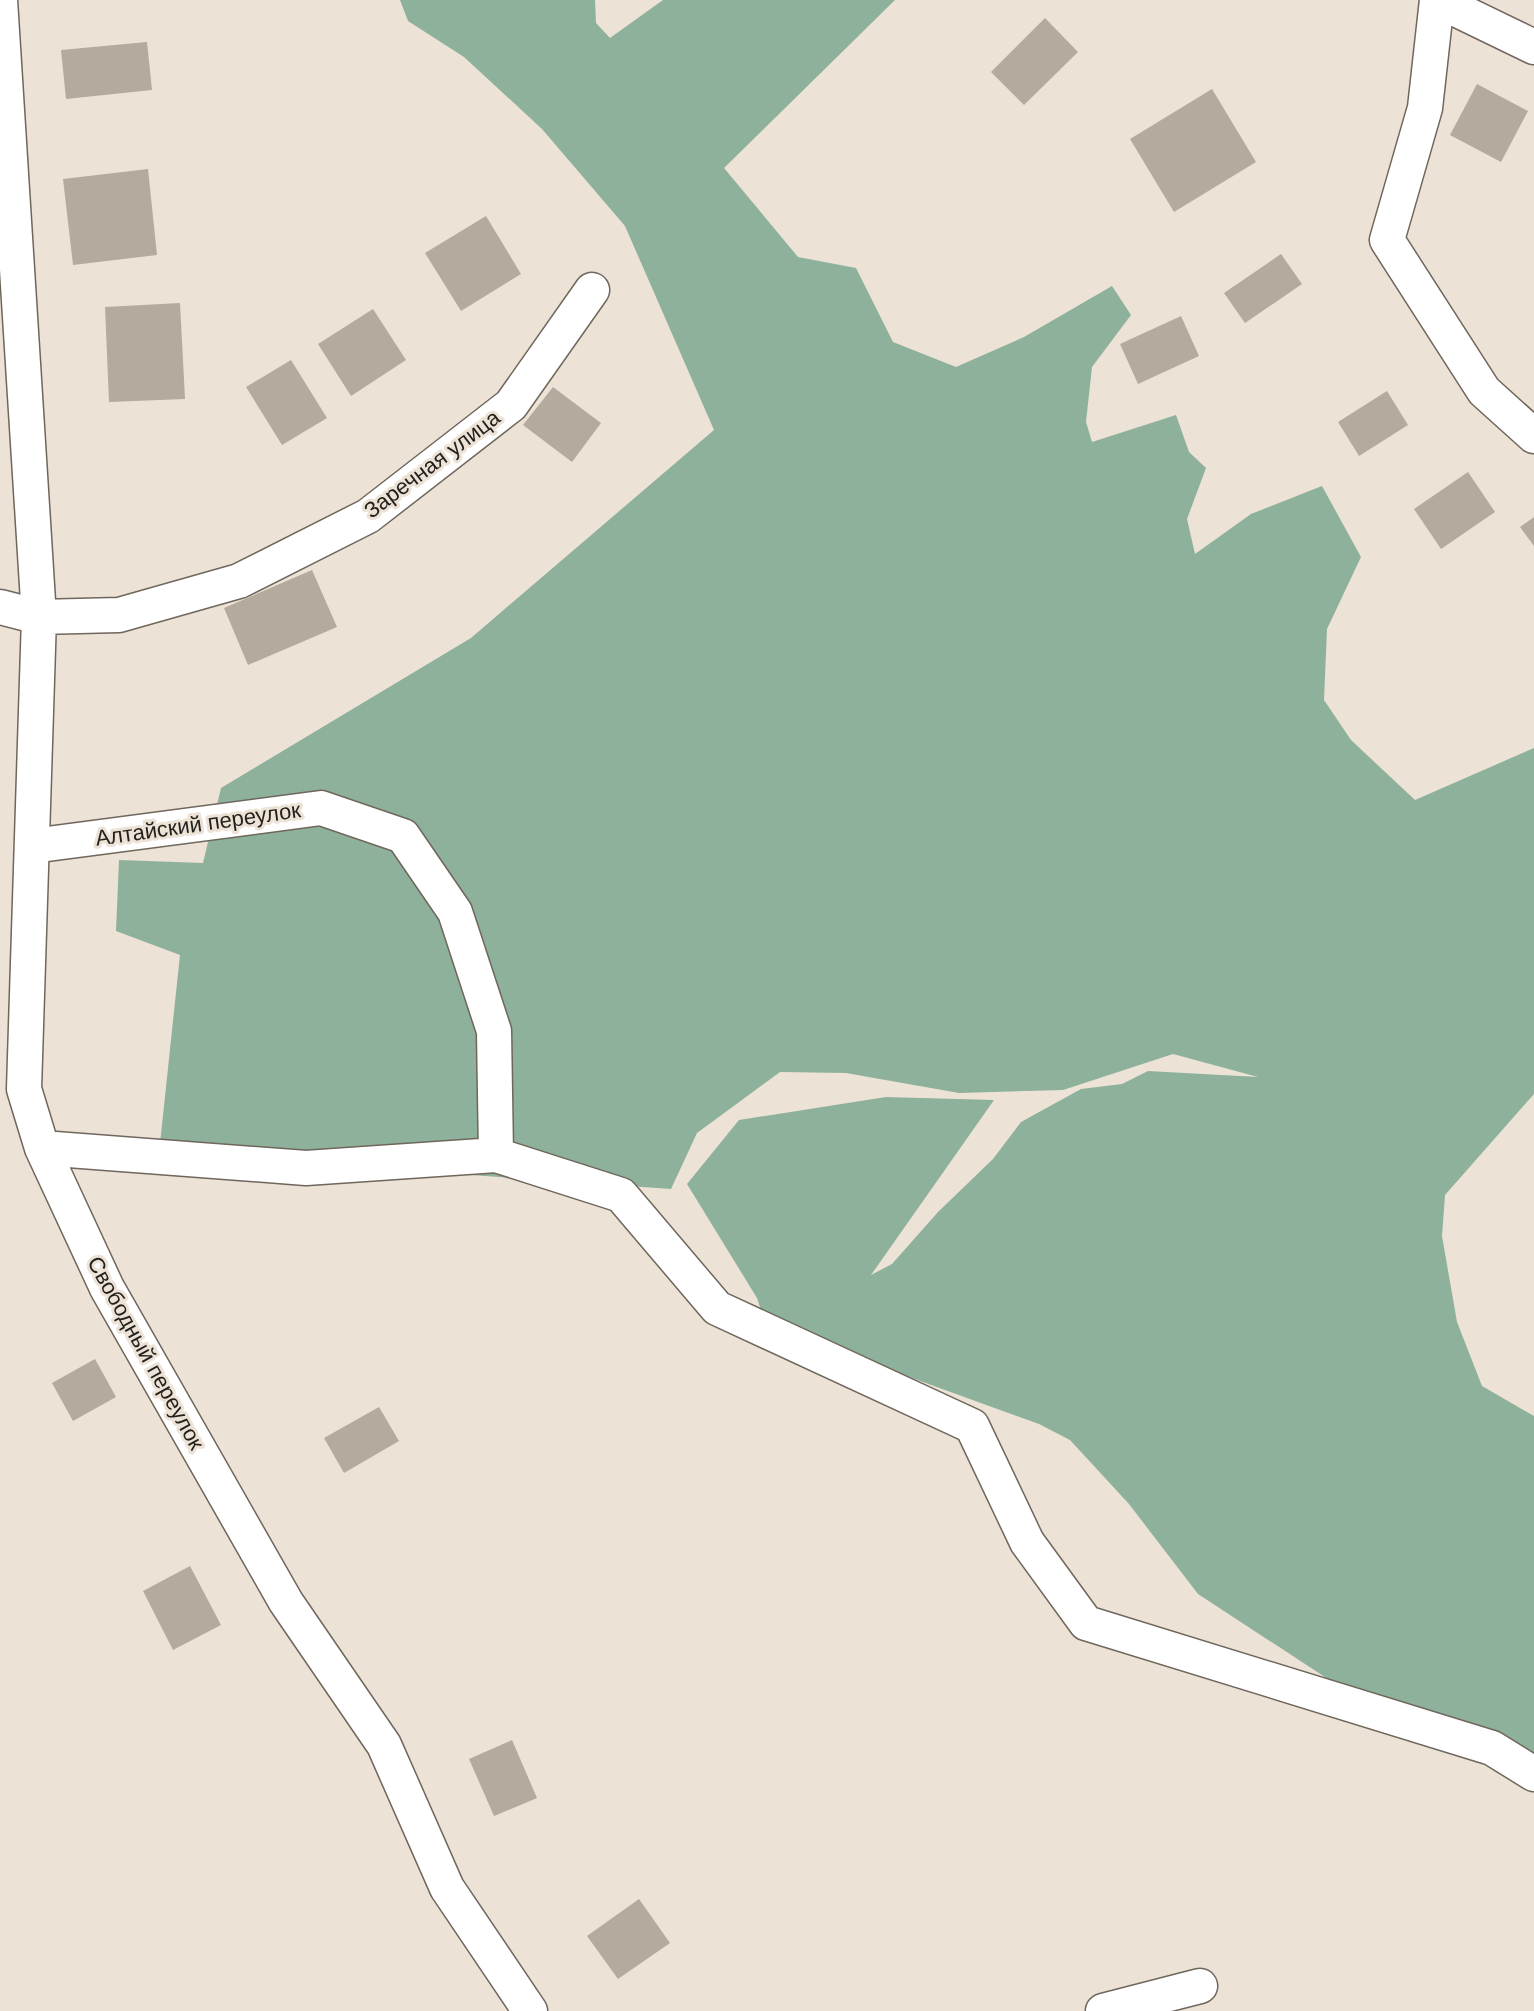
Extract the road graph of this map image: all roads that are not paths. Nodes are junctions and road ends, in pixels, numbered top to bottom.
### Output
1 (0, 0) edge
2 (1437, 0) edge
3 (1534, 47) edge
4 (592, 290) dead end
5 (1534, 436) edge
6 (0, 607) edge
7 (39, 617) junction
8 (32, 846) junction
9 (42, 1148) junction
10 (496, 1155) junction
11 (1534, 1774) edge
12 (1200, 1986) dead end
13 (530, 2011) edge
14 (1103, 2011) edge

1 - 7 street
2 - 3 street
2 - 5 street
4 - 7 street, Заречная улица
6 - 7 street, Заречная улица
7 - 8 street, Свободный переулок
8 - 9 street, Свободный переулок
8 - 10 street, Алтайский переулок
9 - 10 street
9 - 13 street, Свободный переулок
10 - 11 street
12 - 14 street

